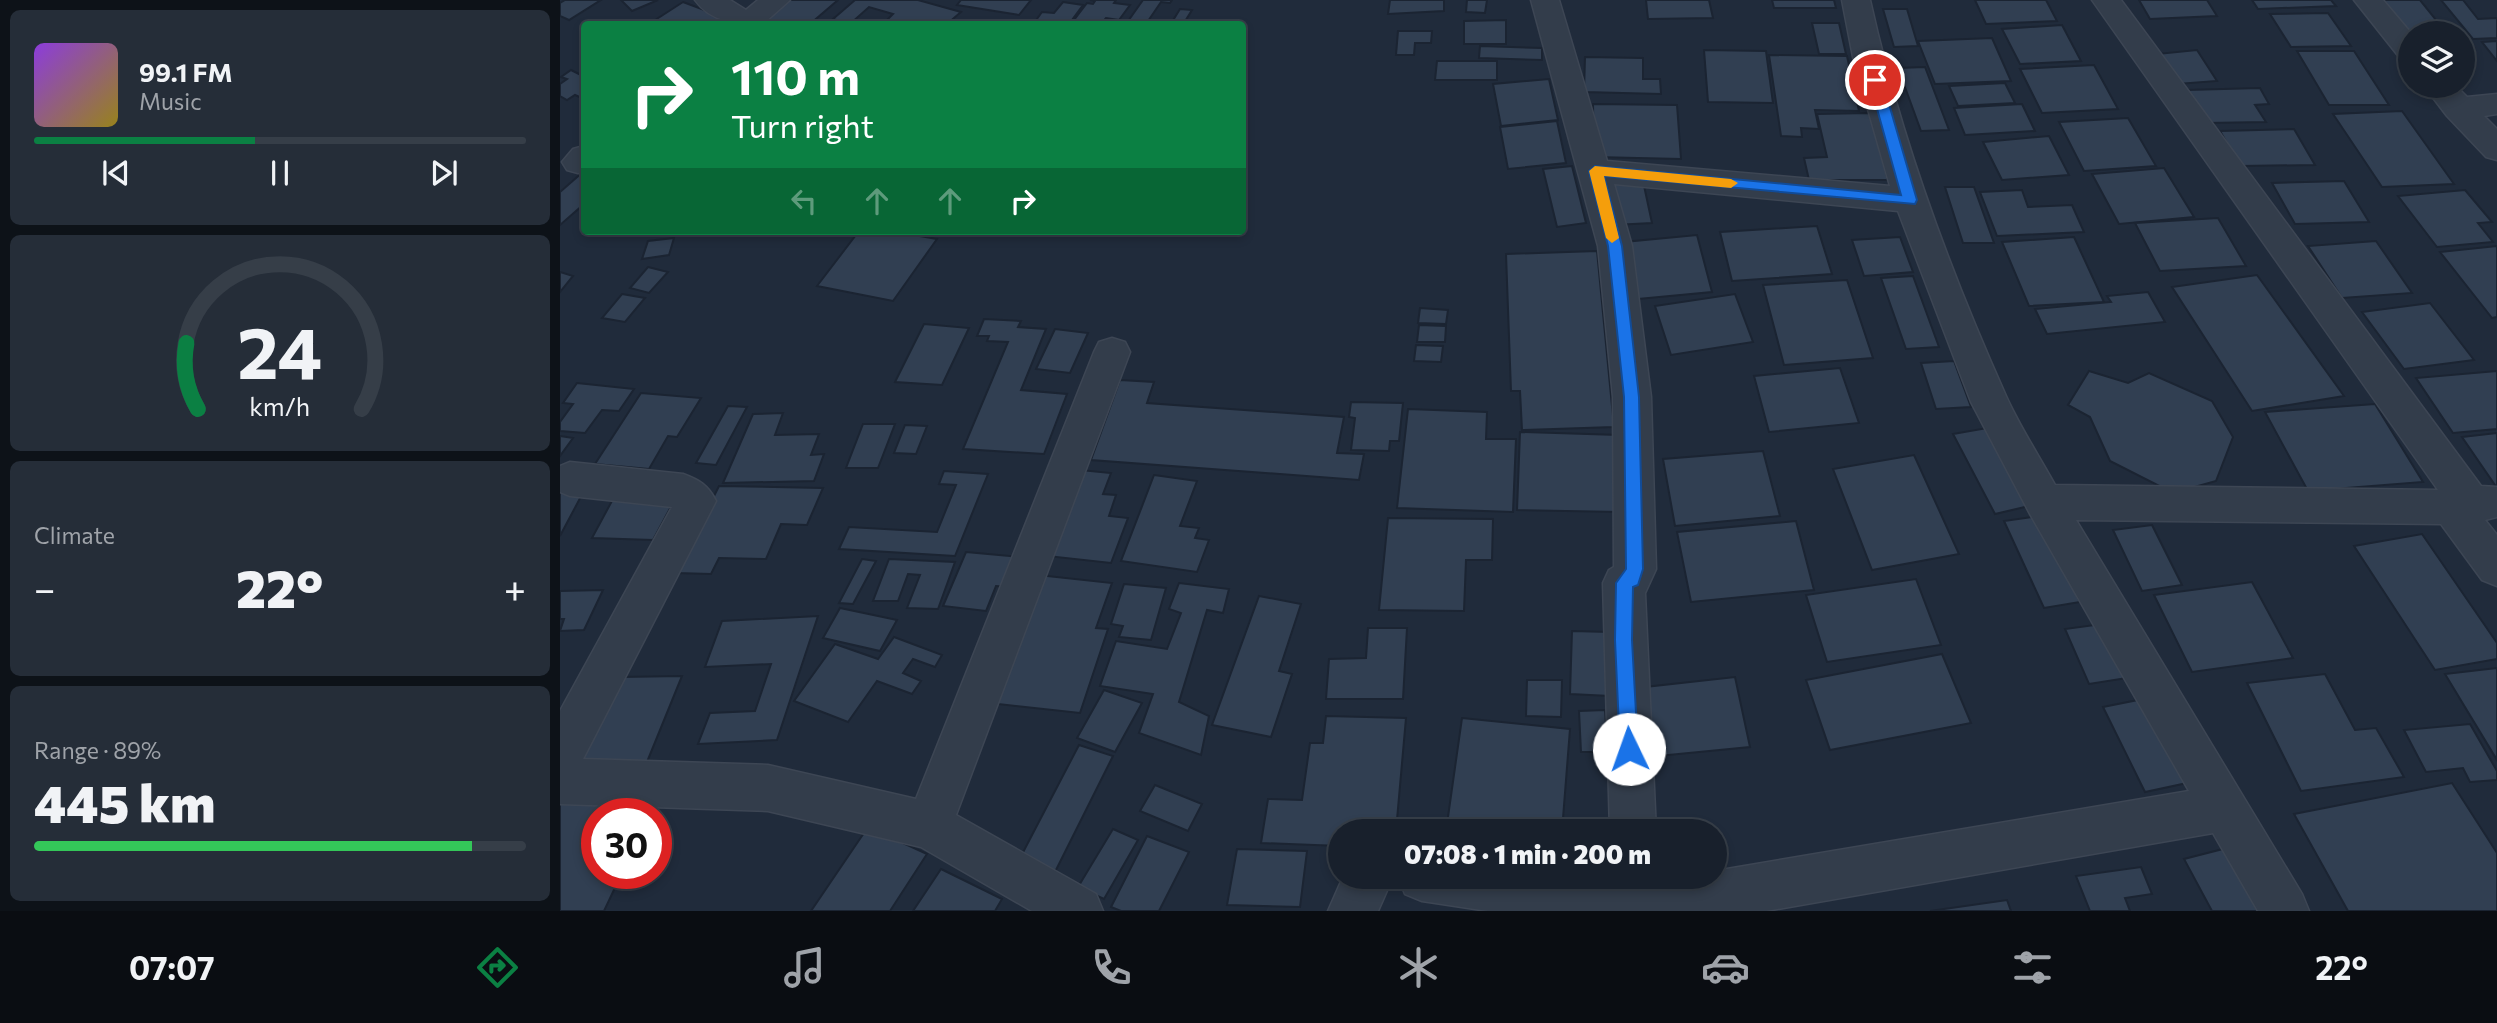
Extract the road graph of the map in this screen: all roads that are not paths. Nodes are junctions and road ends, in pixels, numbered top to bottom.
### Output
1 (709, 0) edge
2 (776, 0) edge
3 (1545, 0) edge
4 (1856, 0) edge
5 (2106, 0) edge
6 (2368, 0) edge
7 (742, 21) edge
8 (751, 21) edge
9 (2398, 36) edge
10 (2449, 98) edge
11 (2455, 98) edge
12 (2497, 104) edge
13 (2497, 149) edge
14 (1595, 171) junction
15 (1910, 200) junction
16 (1112, 352) dead end
17 (570, 479) dead end
18 (2044, 502) junction
19 (2473, 504) edge
20 (2497, 567) edge
21 (560, 756) edge
22 (560, 781) edge
23 (2225, 808) junction
24 (1632, 819) edge
25 (929, 825) junction
26 (1363, 889) edge
27 (1582, 889) edge
28 (1636, 893) edge
29 (1079, 911) edge
30 (1352, 911) edge
31 (2285, 911) edge

1 - 7 street
2 - 8 street
3 - 14 street
4 - 15 street
5 - 19 street
6 - 9 street
10 - 13 street
11 - 12 street
14 - 15 street
14 - 24 street
15 - 18 street
16 - 25 street
17 - 21 street
18 - 19 street
18 - 23 street
19 - 20 street
22 - 25 street
23 - 28 street
23 - 31 street
25 - 29 street
26 - 30 street
27 - 28 street

